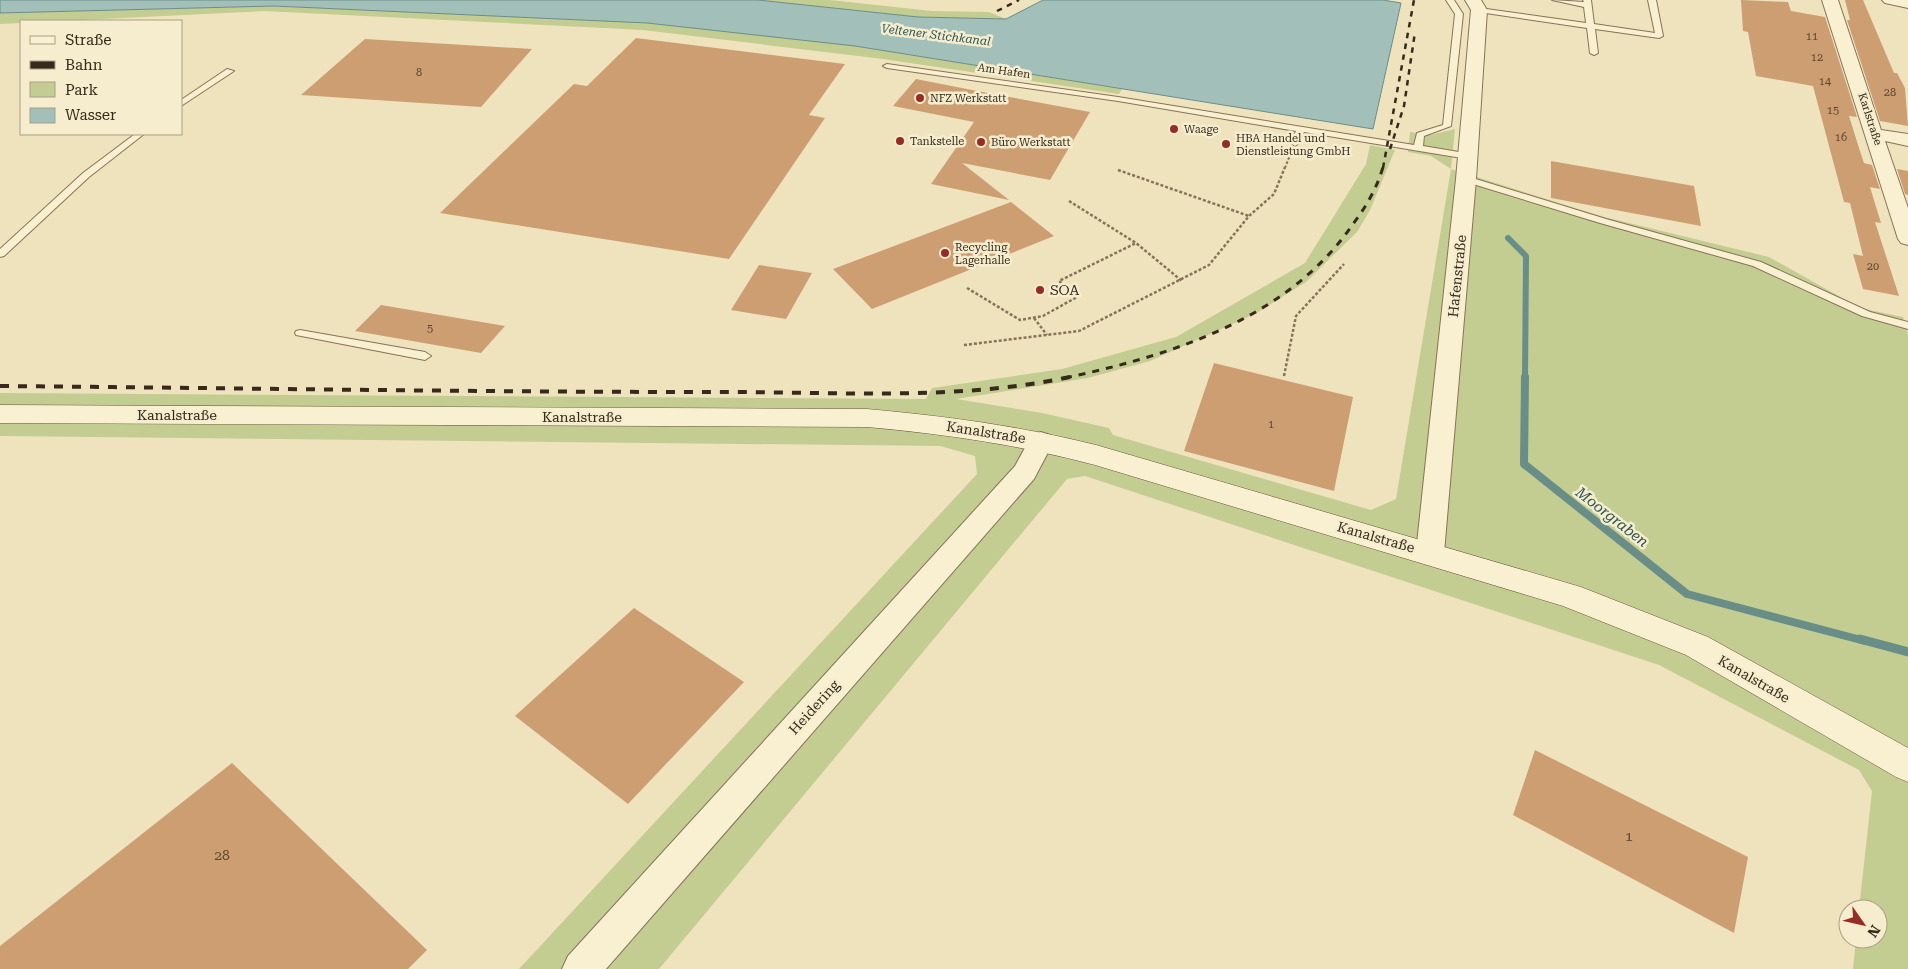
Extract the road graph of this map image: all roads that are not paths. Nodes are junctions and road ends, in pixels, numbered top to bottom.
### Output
1 (1450, 0) edge
2 (1556, 0) edge
3 (1652, 0) edge
4 (1830, 0) edge
5 (1890, 0) edge
6 (1587, 3) edge
7 (1908, 3) edge
8 (1476, 5) edge
9 (1590, 26) junction
10 (1594, 54) dead end
11 (887, 66) dead end
12 (230, 71) dead end
13 (182, 103) edge
14 (1301, 128) junction
15 (1874, 134) junction
16 (139, 135) edge
17 (1908, 140) edge
18 (1295, 142) road end
19 (1414, 147) junction
20 (1468, 156) junction
21 (1466, 179) junction
22 (1908, 239) edge
23 (0, 254) edge
24 (1908, 326) edge
25 (300, 333) dead end
26 (425, 356) dead end
27 (0, 414) edge
28 (1041, 441) junction
29 (1430, 553) junction
30 (1908, 766) edge
31 (581, 969) edge

1 - 19 lane
2 - 6 lane
3 - 9 lane
4 - 15 street, Karlstraße
5 - 7 street
6 - 9 lane
8 - 9 lane
8 - 20 street, Hafenstraße
9 - 10 lane
11 - 14 lane, Am Hafen
12 - 13 lane
14 - 18 lane
14 - 19 lane, Am Hafen
15 - 17 street
15 - 22 street, Karlstraße
16 - 23 lane
19 - 20 lane
20 - 21 street, Hafenstraße
21 - 24 lane
21 - 29 street, Hafenstraße
25 - 26 lane
27 - 28 street, Kanalstraße
28 - 29 street, Kanalstraße
28 - 31 street, Heidering
29 - 30 street, Kanalstraße

